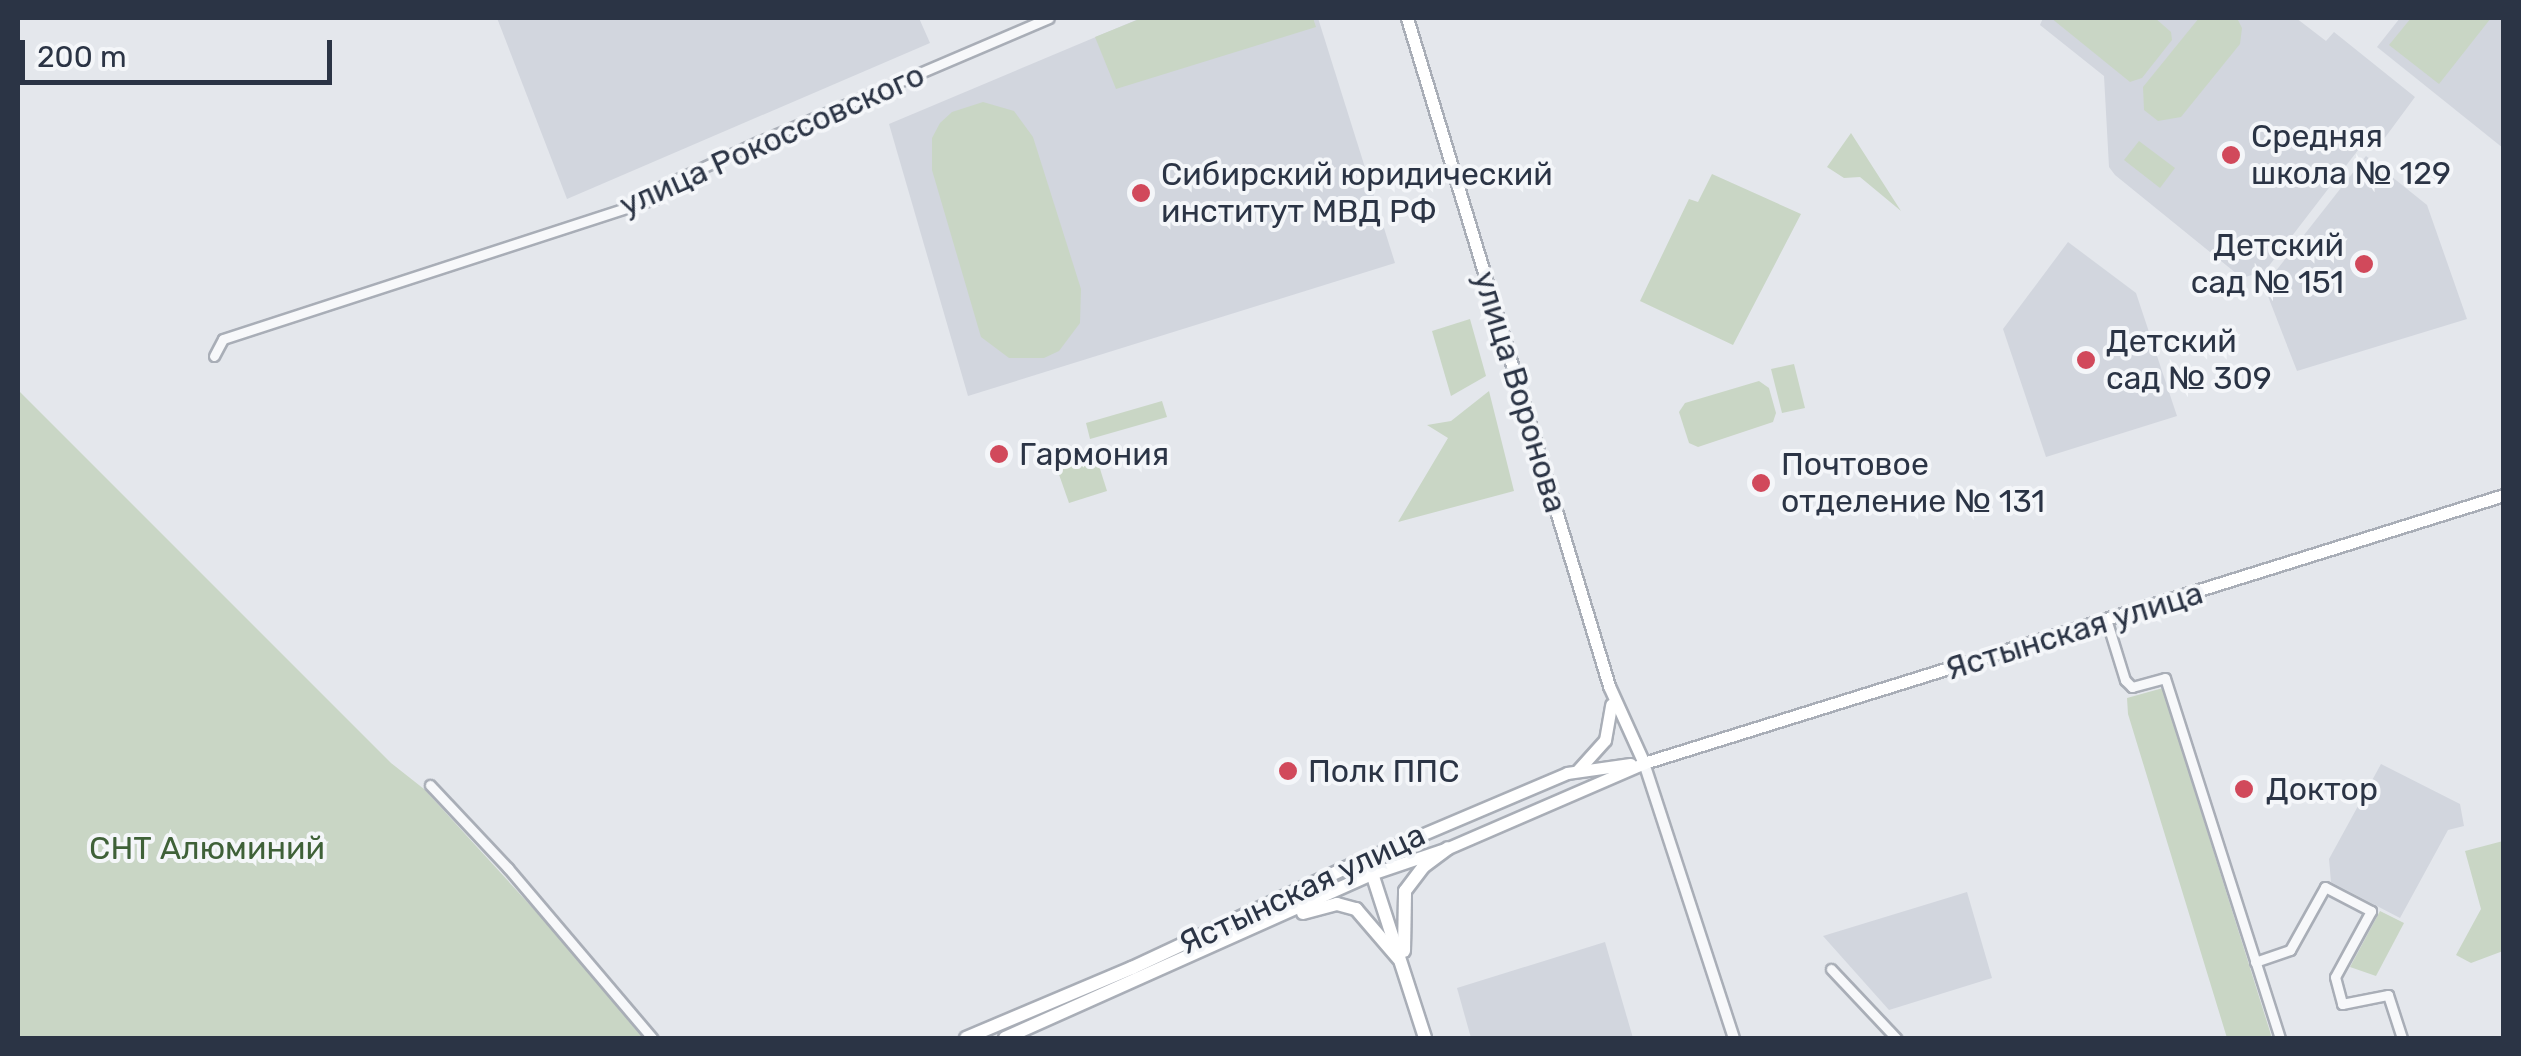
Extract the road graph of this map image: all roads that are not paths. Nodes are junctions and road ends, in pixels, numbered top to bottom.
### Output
1 (1049, 18) edge
2 (1407, 18) edge
3 (214, 356) dead end
4 (2504, 495) edge
5 (2108, 622) junction
6 (1608, 686) junction
7 (1644, 763) junction
8 (1578, 770) junction
9 (430, 785) dead end
10 (1448, 848) junction
11 (1367, 858) junction
12 (1374, 874) junction
13 (1267, 923) junction
14 (2256, 962) junction
15 (1831, 968) dead end
16 (1405, 969) junction
17 (652, 1038) edge
18 (966, 1038) edge
19 (1005, 1038) edge
20 (1425, 1038) edge
21 (1734, 1038) edge
22 (1896, 1038) edge
23 (2280, 1038) edge
24 (2402, 1038) edge

1 - 3 street, улица Рокоссовского
2 - 6 main road, улица Воронова
4 - 5 main road, Ястынская улица
5 - 7 main road, Ястынская улица
5 - 14 street
6 - 7 main road, улица Воронова
6 - 8 main road
7 - 8 main road, Ястынская улица
7 - 10 main road, Ястынская улица
7 - 21 street
8 - 11 main road, Ястынская улица
9 - 17 street
10 - 12 main road, Ястынская улица
10 - 16 main road
11 - 12 main road
11 - 18 main road, Ястынская улица
12 - 13 main road, Ястынская улица
12 - 16 main road
13 - 16 main road
13 - 19 main road, Ястынская улица
14 - 23 street
14 - 24 street
15 - 22 street
16 - 20 main road

